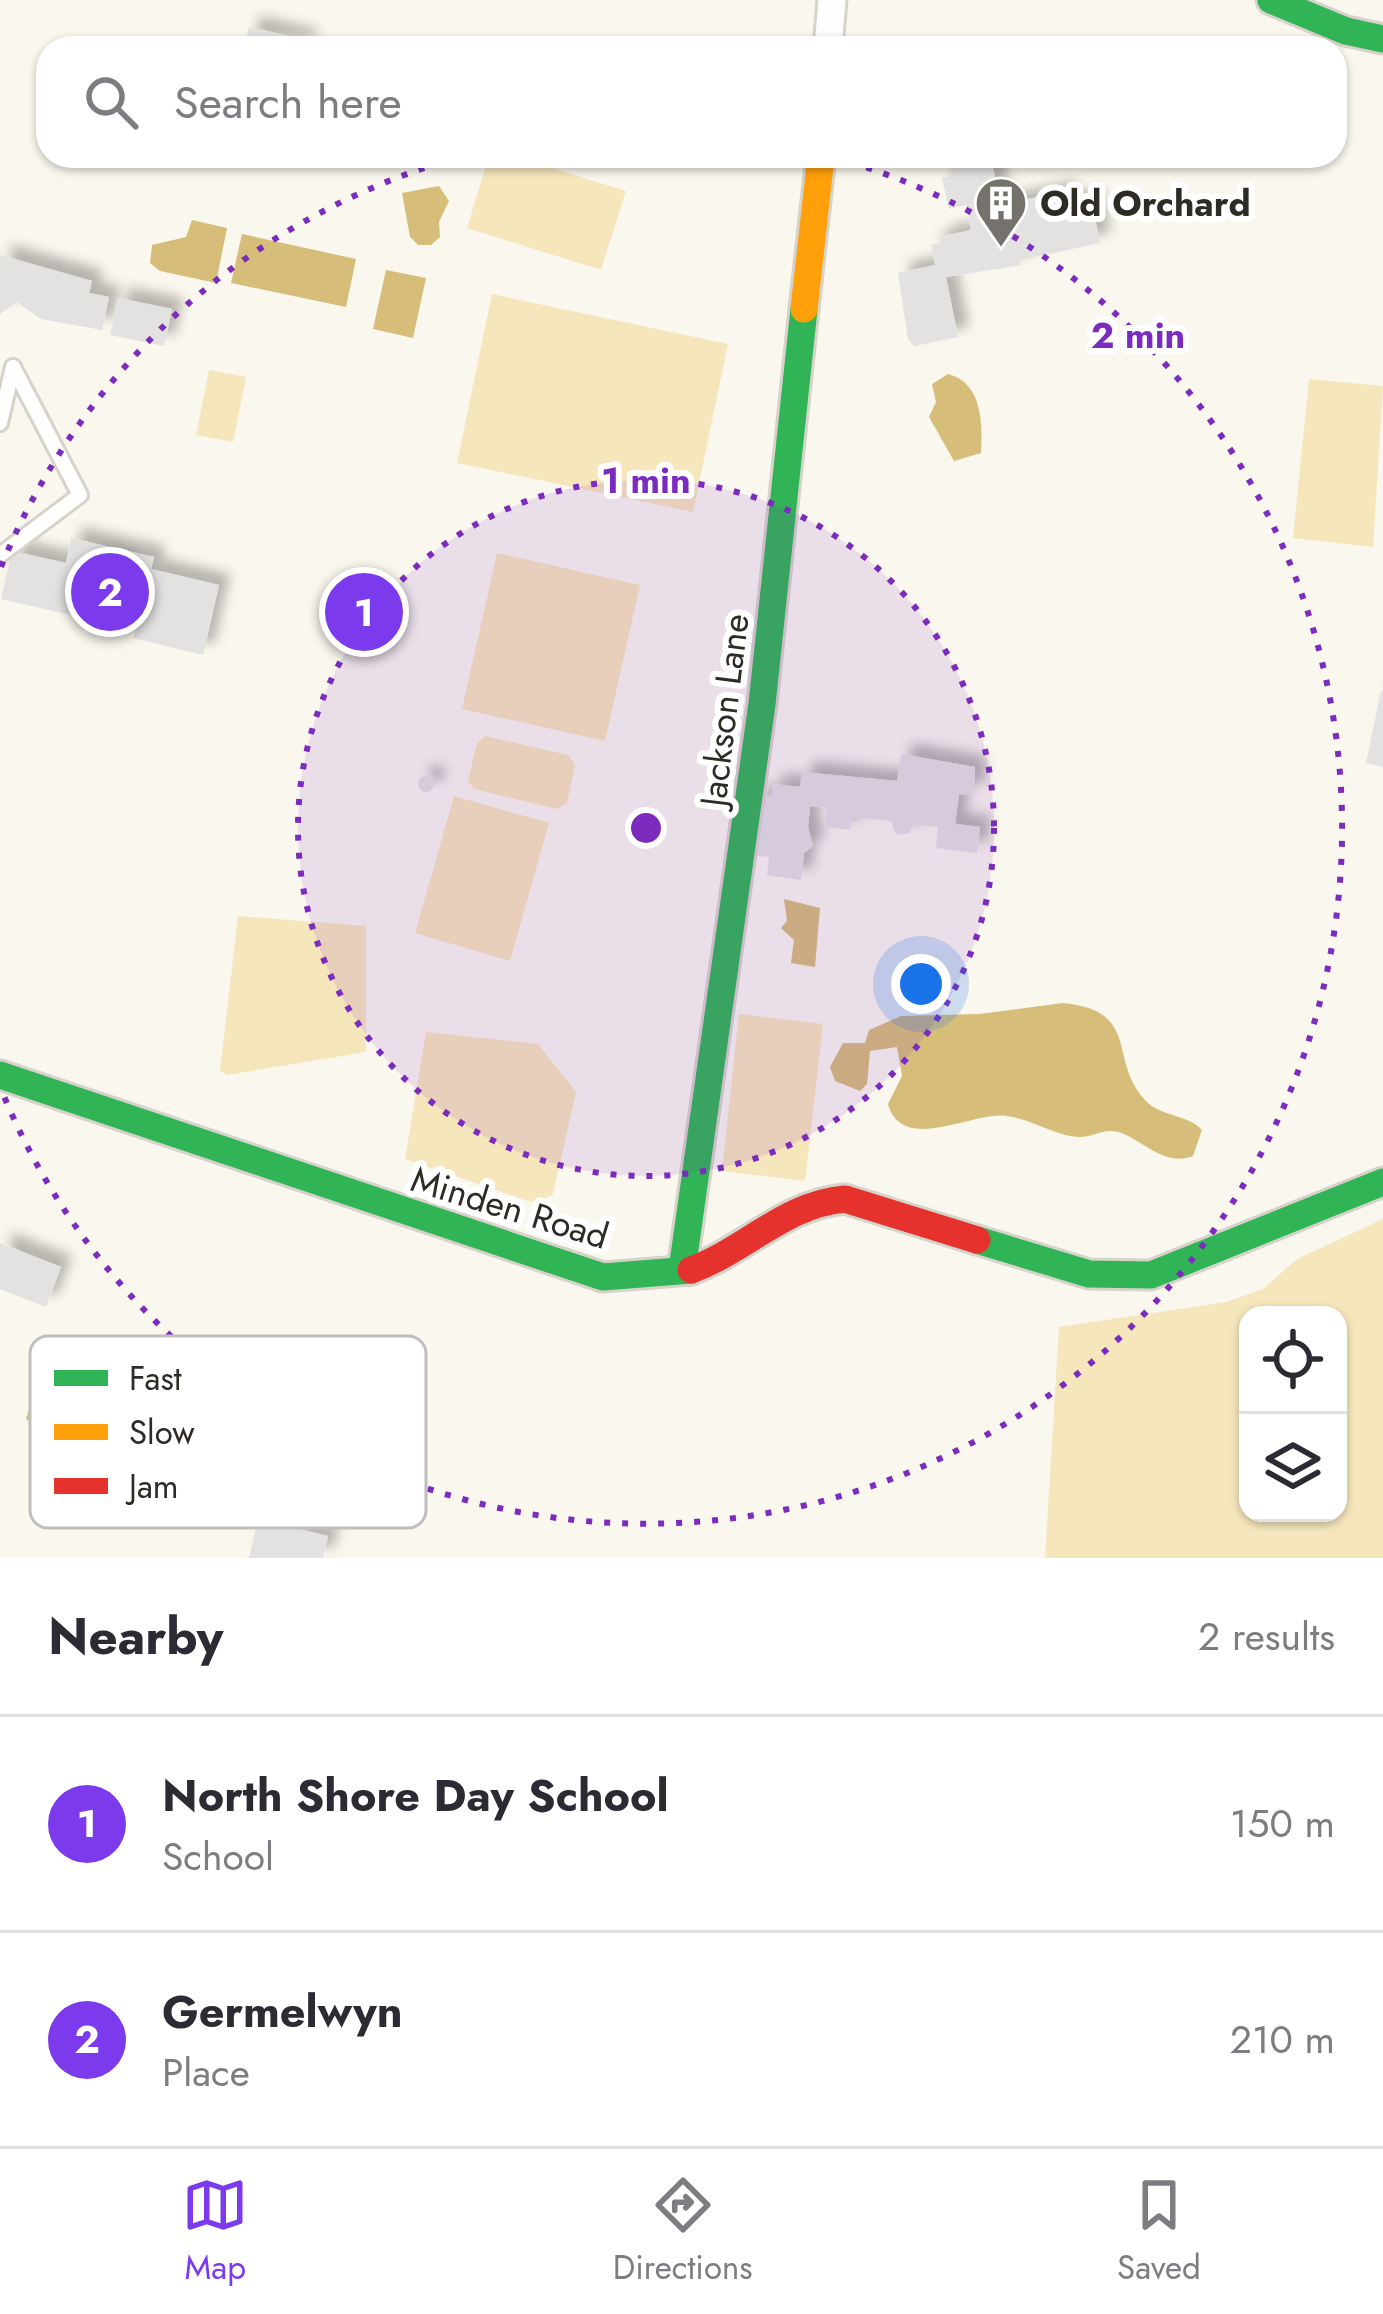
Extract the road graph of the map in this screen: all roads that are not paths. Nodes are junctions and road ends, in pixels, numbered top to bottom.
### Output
1 (832, 0) edge
2 (1271, 0) edge
3 (829, 36) edge
4 (1383, 38) edge
5 (820, 168) edge
6 (6, 366) edge
7 (0, 422) edge
8 (0, 555) edge
9 (0, 1075) edge
10 (1383, 1182) edge
11 (682, 1270) junction

1 - 3 street
2 - 4 street
5 - 11 street, Jackson Lane
6 - 7 lane
6 - 8 lane
9 - 11 street, Minden Road
10 - 11 street, Minden Road

